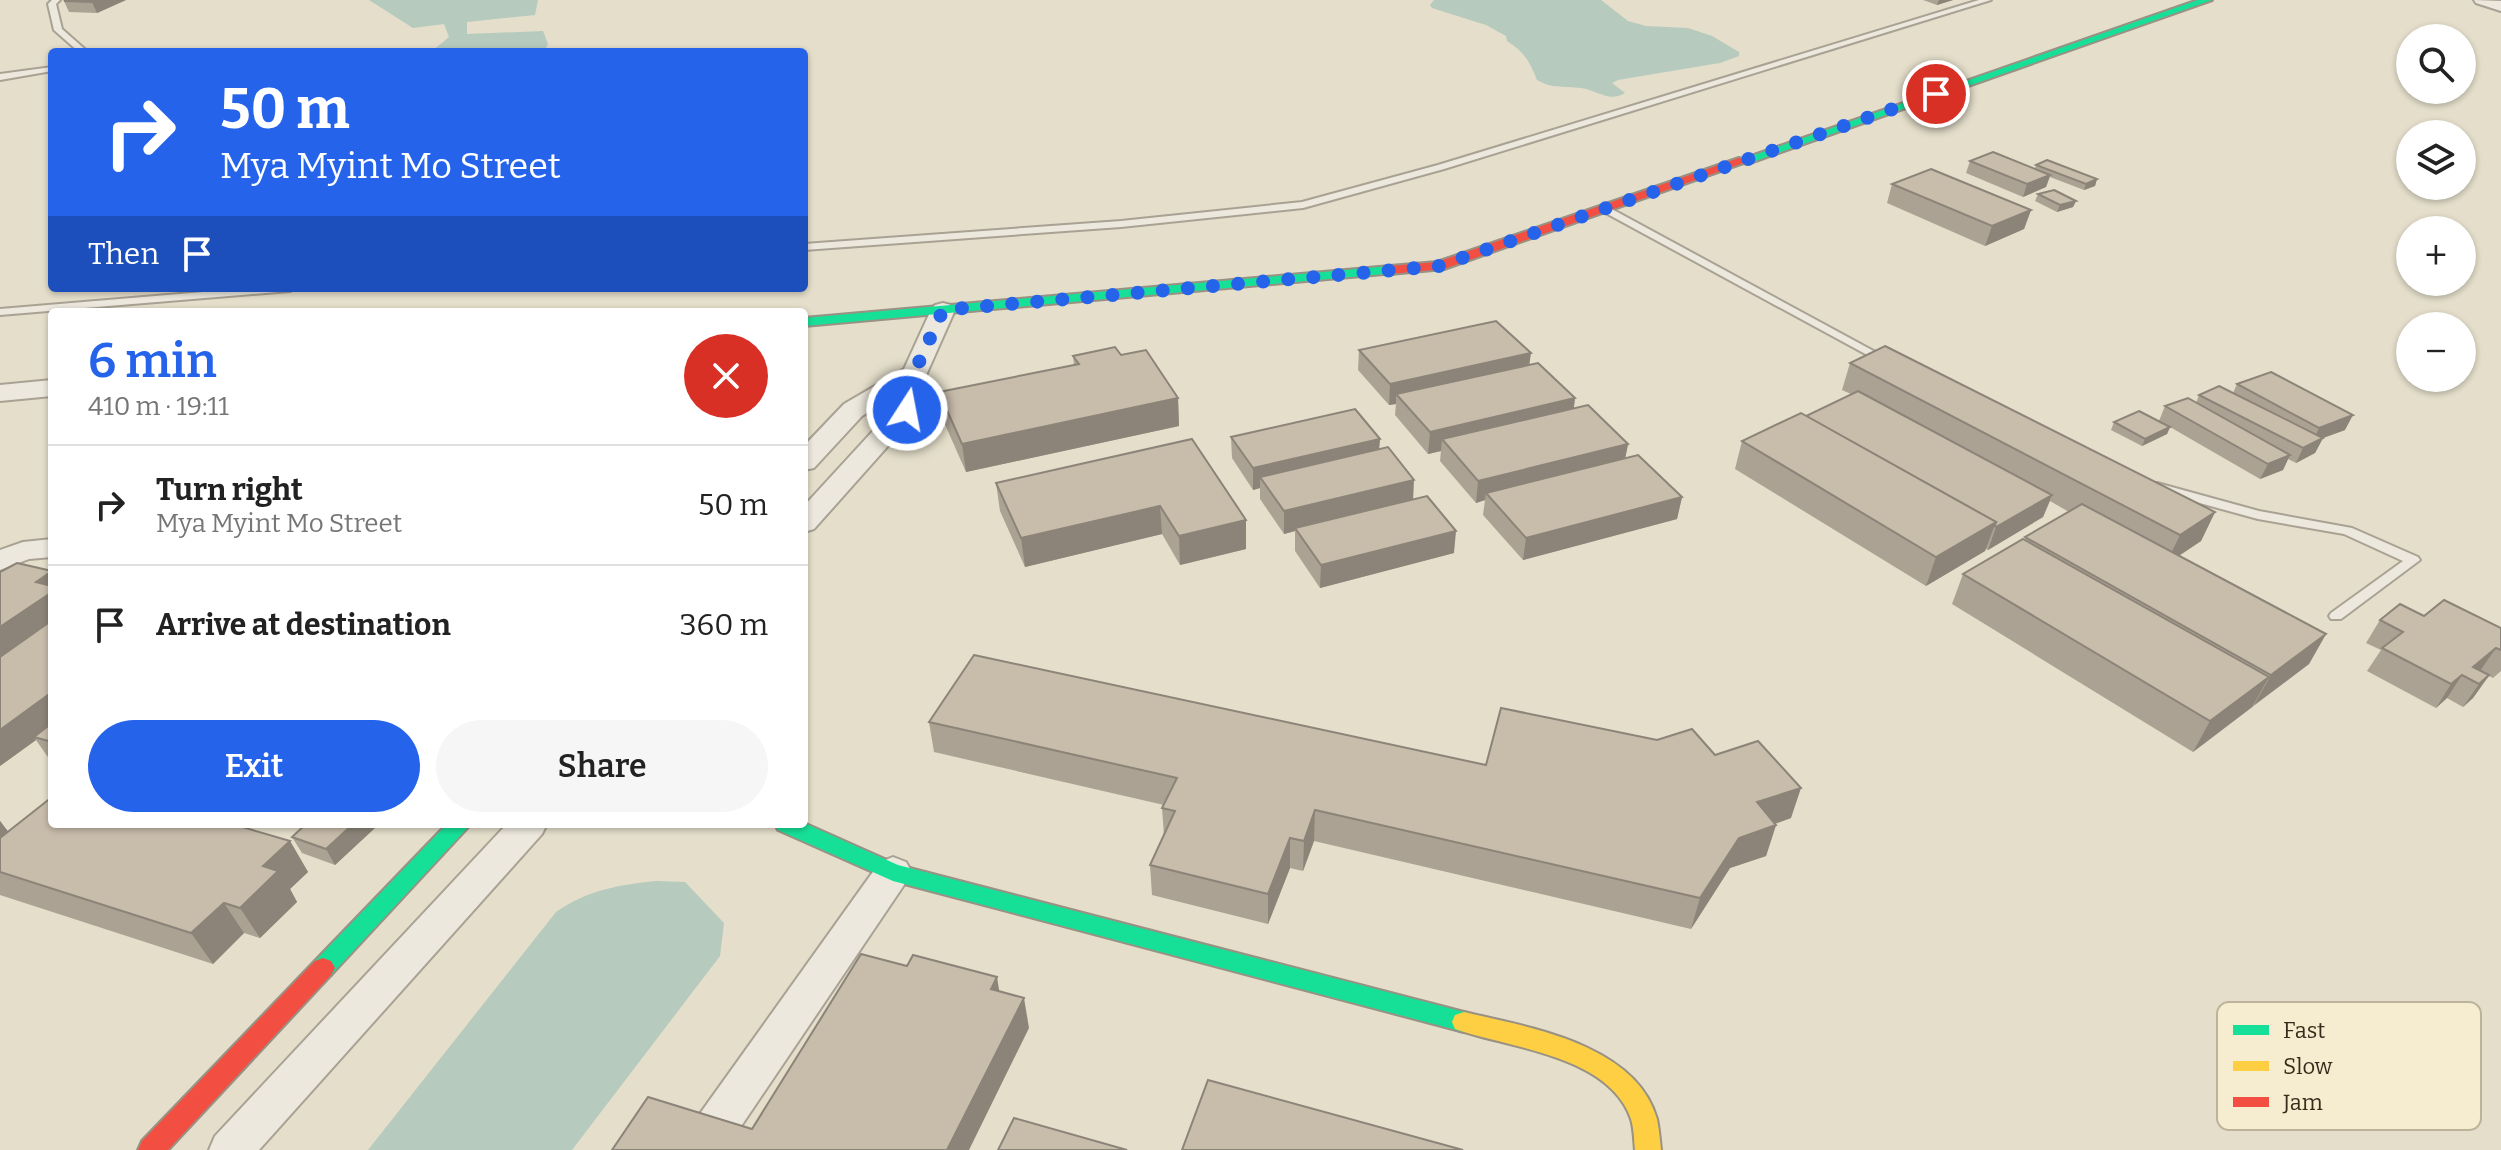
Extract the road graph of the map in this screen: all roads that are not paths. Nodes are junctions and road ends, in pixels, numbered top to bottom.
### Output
1 (56, 0) edge
2 (1987, 0) edge
3 (2207, 0) edge
4 (2482, 0) edge
5 (2501, 6) edge
6 (79, 48) edge
7 (48, 70) edge
8 (0, 77) edge
9 (1605, 209) junction
10 (808, 247) edge
11 (242, 292) edge
12 (48, 308) edge
13 (48, 308) edge
14 (943, 310) junction
15 (0, 312) edge
16 (808, 322) edge
17 (1895, 366) edge
18 (914, 373) junction
19 (48, 388) edge
20 (0, 393) edge
21 (808, 458) edge
22 (2144, 484) edge
23 (808, 519) edge
24 (48, 548) edge
25 (0, 561) edge
26 (2336, 616) dead end
27 (456, 828) edge
28 (525, 828) edge
29 (795, 828) edge
30 (893, 872) junction
31 (151, 1150) edge
32 (231, 1150) edge
33 (700, 1150) edge
34 (1648, 1150) edge

1 - 6 lane
2 - 10 lane
3 - 9 street
4 - 5 street
7 - 8 lane
9 - 14 street
9 - 17 lane
11 - 12 lane
13 - 15 lane
14 - 16 street
14 - 18 street
18 - 21 street
18 - 23 street
19 - 20 street
22 - 26 lane
24 - 25 street
27 - 31 street
28 - 32 street
29 - 30 street
30 - 33 street
30 - 34 street

